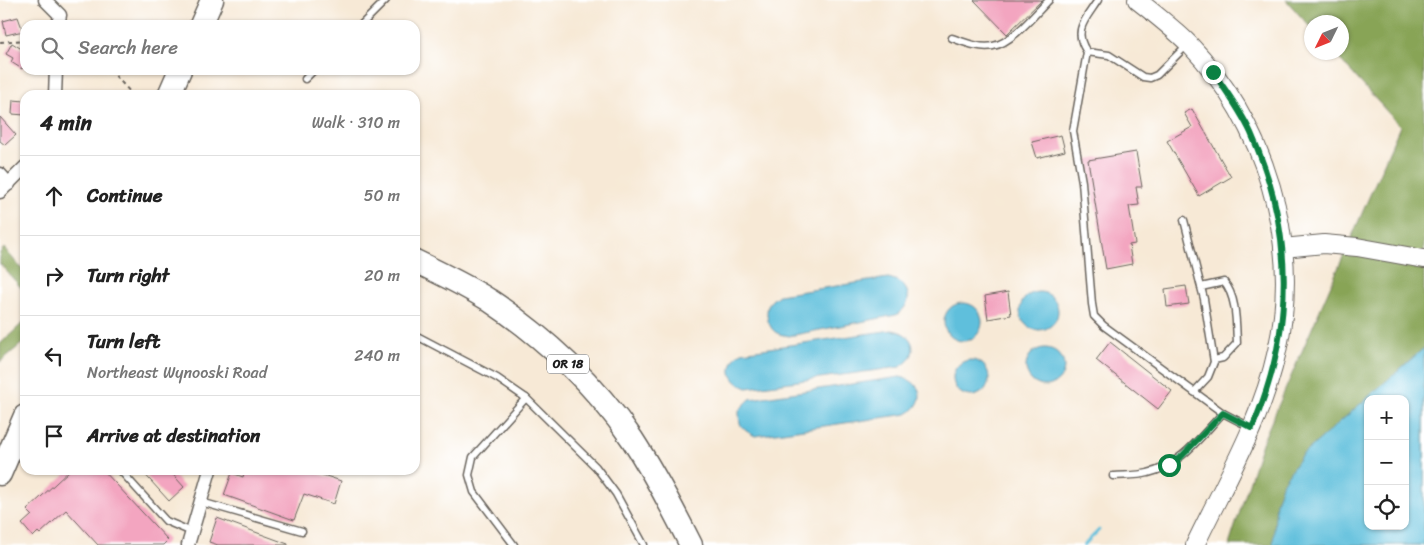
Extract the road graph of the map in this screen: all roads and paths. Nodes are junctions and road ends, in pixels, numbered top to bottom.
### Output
1 (45, 0) edge
2 (212, 0) edge
3 (386, 0) edge
4 (1049, 0) edge
5 (1098, 0) edge
6 (1137, 0) edge
7 (59, 20) edge
8 (203, 20) edge
9 (366, 20) edge
10 (952, 38) dead end
11 (20, 40) edge
12 (0, 42) edge
13 (1189, 44) junction
14 (1087, 52) junction
15 (56, 75) edge
16 (115, 75) edge
17 (178, 75) edge
18 (309, 75) edge
19 (305, 79) dead end
20 (55, 90) edge
21 (128, 90) edge
22 (171, 90) edge
23 (20, 172) edge
24 (0, 174) edge
25 (5, 188) edge
26 (1184, 220) dead end
27 (1283, 248) junction
28 (1424, 259) edge
29 (420, 264) edge
30 (1201, 287) junction
31 (420, 338) edge
32 (1214, 360) junction
33 (1194, 392) junction
34 (526, 398) junction
35 (1223, 413) junction
36 (20, 428) edge
37 (1252, 428) junction
38 (0, 474) edge
39 (125, 475) edge
40 (209, 475) edge
41 (1113, 476) dead end
42 (201, 502) junction
43 (302, 531) dead end
44 (190, 539) edge
45 (514, 545) edge
46 (644, 545) edge
47 (691, 545) edge
48 (1195, 545) edge

1 - 7 street
2 - 8 highway
3 - 9 lane
4 - 10 lane
5 - 14 lane
6 - 13 main road
11 - 12 path
13 - 14 lane
13 - 27 main road
14 - 33 lane
15 - 20 street
16 - 21 path
17 - 22 highway
18 - 19 lane
23 - 25 street
24 - 25 street
26 - 30 lane
27 - 28 main road
27 - 37 main road
29 - 47 highway, OR 18
30 - 32 lane
30 - 32 lane
31 - 34 lane
32 - 33 lane
33 - 35 lane
34 - 45 lane
34 - 46 lane
35 - 37 lane
35 - 41 lane
36 - 38 highway
37 - 48 main road
39 - 44 lane
40 - 42 street
42 - 43 lane
42 - 44 street

